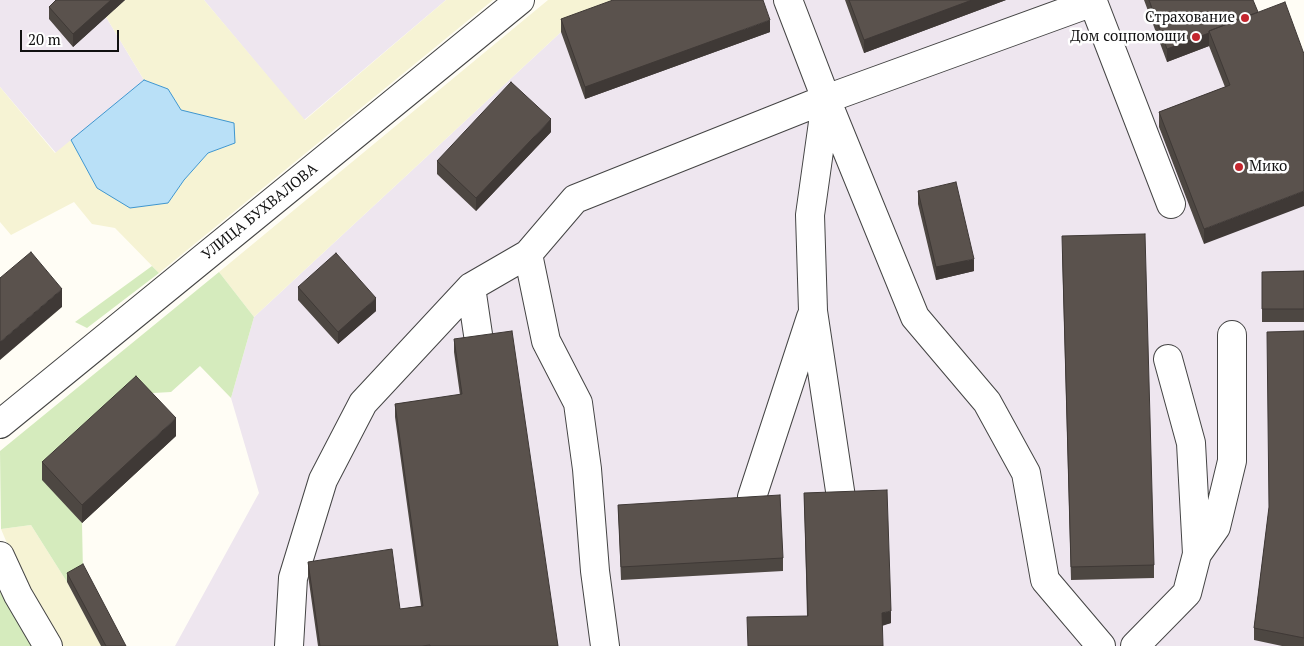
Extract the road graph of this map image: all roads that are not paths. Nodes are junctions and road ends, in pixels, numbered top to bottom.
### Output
1 (520, 0) edge
2 (788, 0) edge
3 (826, 99) junction
4 (1171, 204) dead end
5 (528, 254) junction
6 (471, 287) junction
7 (813, 311) junction
8 (1232, 334) dead end
9 (480, 348) edge
10 (1168, 359) dead end
11 (0, 424) edge
12 (752, 498) edge
13 (842, 504) edge
14 (1197, 554) junction
15 (0, 556) edge
16 (48, 646) edge
17 (289, 646) edge
18 (605, 646) edge
19 (1101, 646) edge
20 (1135, 646) edge

1 - 11 street, УЛИЦА БУХВАЛОВА
2 - 3 street
3 - 4 street
3 - 5 street
3 - 7 street
3 - 19 street
5 - 6 street
5 - 18 street
6 - 9 street
6 - 17 street
7 - 12 street
7 - 13 street
8 - 14 street
10 - 14 street
14 - 20 street
15 - 16 street

